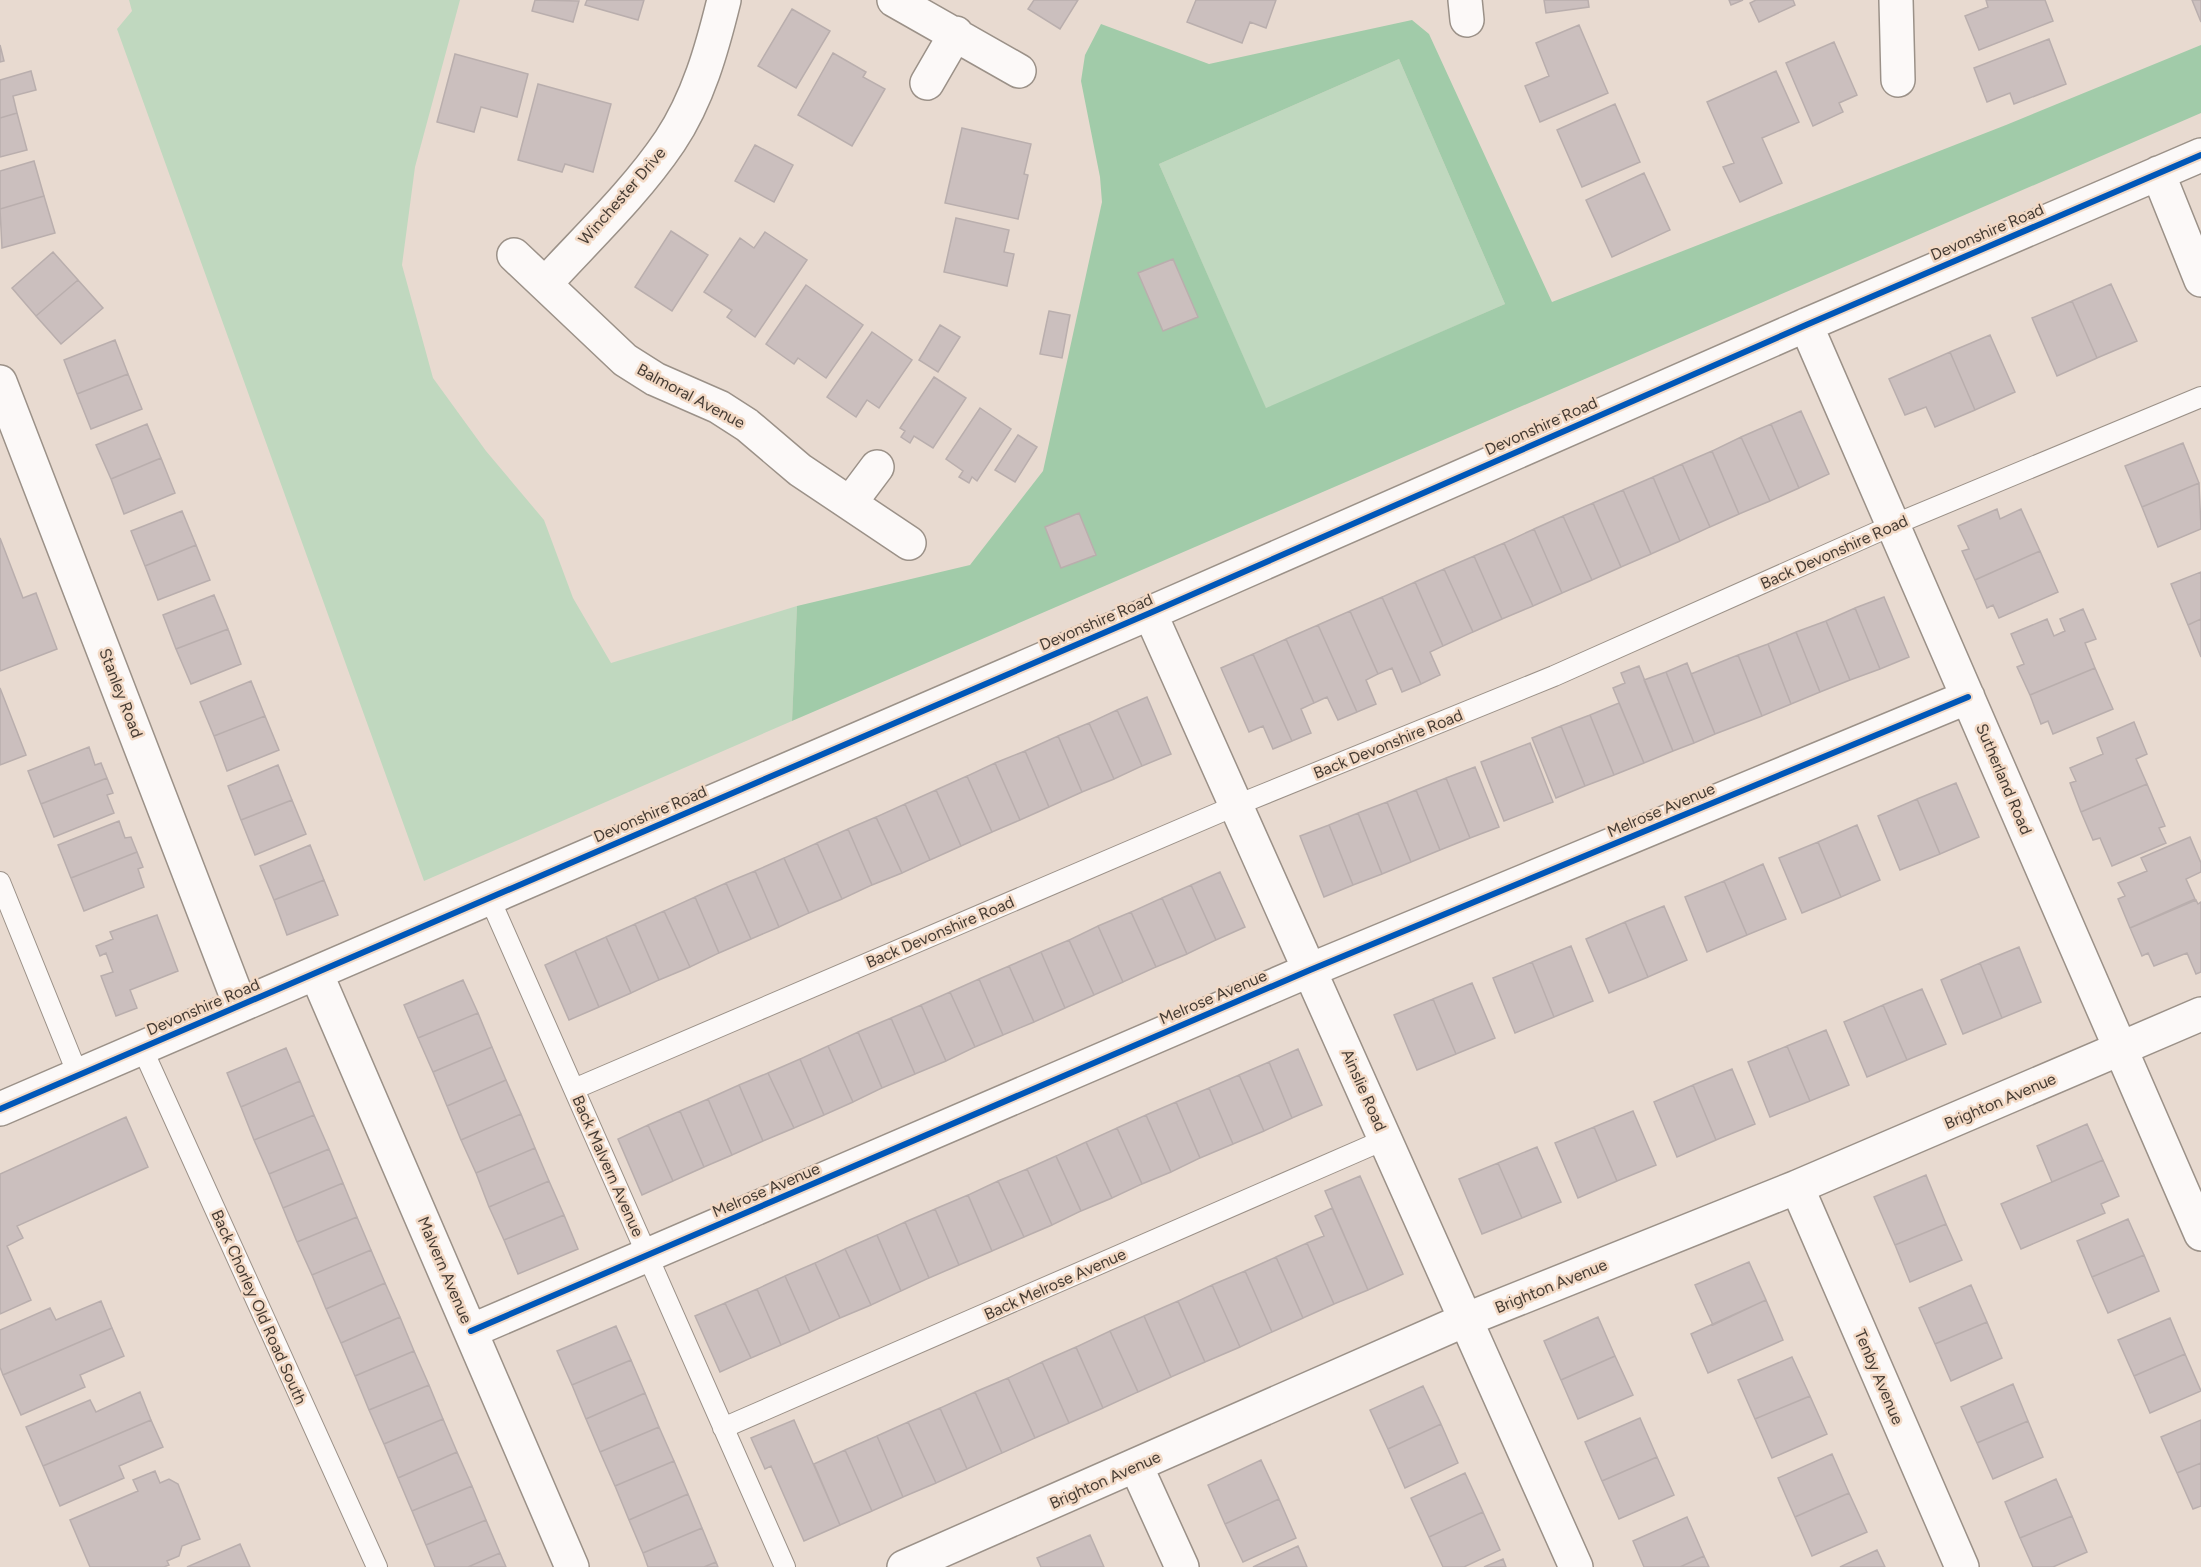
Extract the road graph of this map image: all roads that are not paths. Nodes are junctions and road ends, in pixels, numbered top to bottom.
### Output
1 (723, 0) edge
2 (894, 0) edge
3 (1896, 0) edge
4 (956, 33) junction
5 (1018, 71) dead end
6 (1898, 80) dead end
7 (927, 82) dead end
8 (2201, 154) edge
9 (2158, 173) junction
10 (514, 255) dead end
11 (2201, 280) edge
12 (545, 284) junction
13 (1806, 325) junction
14 (0, 382) edge
15 (2201, 397) edge
16 (877, 467) dead end
17 (850, 503) junction
18 (1893, 525) junction
19 (909, 543) dead end
20 (1150, 613) junction
21 (1968, 697) junction
22 (1237, 805) junction
23 (0, 882) edge
24 (489, 897) junction
25 (1310, 970) junction
26 (316, 972) junction
27 (240, 1005) junction
28 (2201, 1014) edge
29 (142, 1048) junction
30 (2121, 1049) junction
31 (78, 1075) junction
32 (574, 1089) junction
33 (0, 1109) edge
34 (1386, 1139) junction
35 (1797, 1187) junction
36 (2201, 1234) edge
37 (647, 1256) junction
38 (1465, 1320) junction
39 (471, 1331) junction
40 (723, 1428) junction
41 (1137, 1466) junction
42 (377, 1567) edge
43 (572, 1567) edge
44 (784, 1567) edge
45 (904, 1567) edge
46 (1182, 1567) edge
47 (1576, 1567) edge
48 (1962, 1567) edge

1 - 12 street, Winchester Drive
2 - 4 street
3 - 6 street
4 - 5 street
4 - 7 street
8 - 9 street, Devonshire Road
9 - 11 street
9 - 13 street, Devonshire Road
10 - 12 street, Balmoral Avenue
12 - 17 street, Balmoral Avenue
13 - 18 street, Sutherland Road
13 - 20 street, Devonshire Road
14 - 27 street, Stanley Road
15 - 18 lane, Back Devonshire Road
16 - 17 street
17 - 19 street, Balmoral Avenue
18 - 21 street, Sutherland Road
18 - 22 lane, Back Devonshire Road
20 - 22 street, Ainslie Road
20 - 24 street, Devonshire Road
21 - 25 street, Melrose Avenue
21 - 30 street, Sutherland Road
22 - 25 street, Ainslie Road
22 - 32 lane, Back Devonshire Road
23 - 31 lane
24 - 26 street, Devonshire Road
24 - 32 lane, Back Malvern Avenue
25 - 34 street, Ainslie Road
25 - 37 street, Melrose Avenue
26 - 27 street, Devonshire Road
26 - 39 street, Malvern Avenue
27 - 29 street, Devonshire Road
28 - 30 street, Brighton Avenue
29 - 31 street, Devonshire Road
29 - 42 lane, Back Chorley Old Road South
30 - 35 street, Brighton Avenue
30 - 36 street, Sutherland Road
31 - 33 street, Devonshire Road
32 - 37 lane, Back Malvern Avenue
34 - 38 street, Ainslie Road
34 - 40 lane, Back Melrose Avenue
35 - 38 street, Brighton Avenue
35 - 48 street, Tenby Avenue
37 - 39 street, Melrose Avenue
37 - 40 lane, Back Malvern Avenue
38 - 41 street, Brighton Avenue
38 - 47 street, Ainslie Road
39 - 43 street, Malvern Avenue
40 - 44 lane, Back Malvern Avenue
41 - 45 street, Brighton Avenue
41 - 46 street

